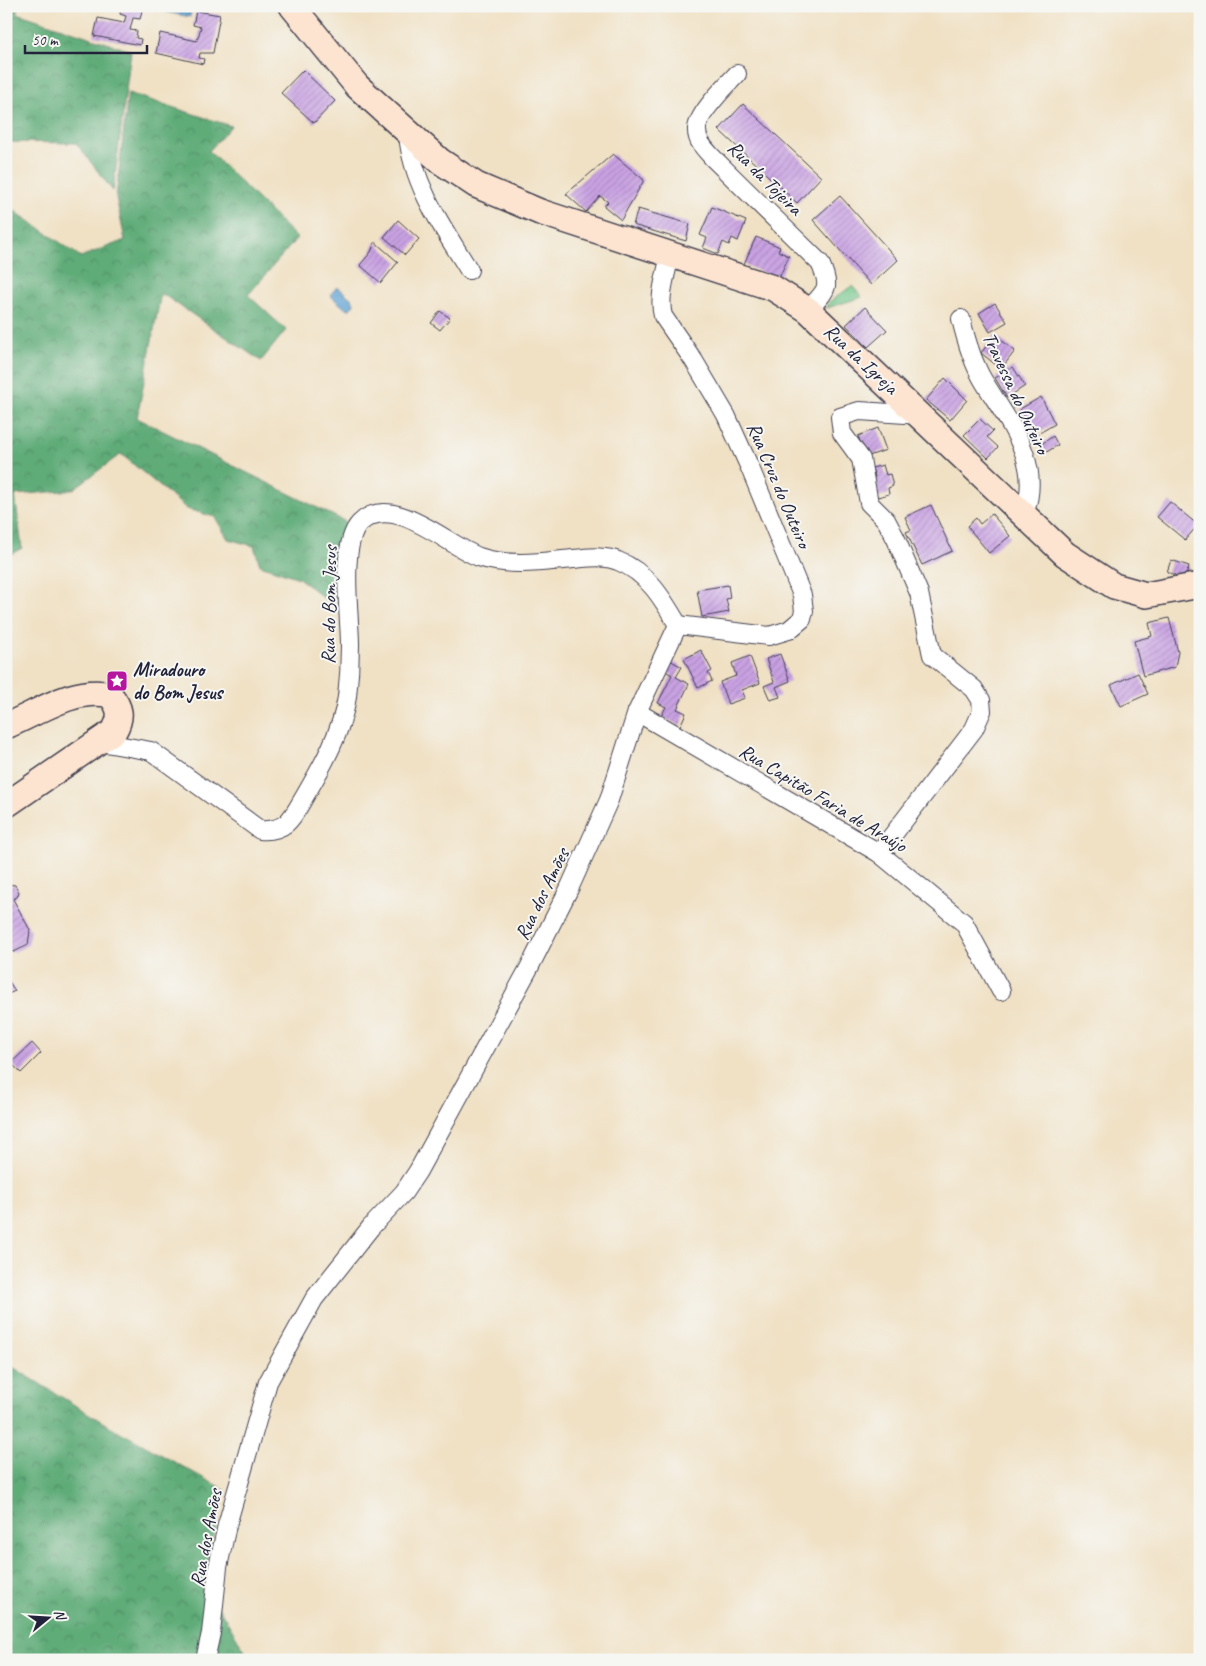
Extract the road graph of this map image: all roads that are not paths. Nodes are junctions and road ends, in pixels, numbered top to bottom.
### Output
1 (292, 6) edge
2 (737, 74) dead end
3 (408, 134) junction
4 (670, 255) junction
5 (469, 270) dead end
6 (808, 310) junction
7 (961, 319) dead end
8 (921, 415) junction
9 (1024, 514) junction
10 (1200, 585) edge
11 (678, 626) junction
12 (637, 712) junction
13 (6, 726) edge
14 (100, 742) junction
15 (6, 805) edge
16 (879, 852) junction
17 (1002, 991) dead end
18 (205, 1660) edge

1 - 3 street, Rua da Igreja
2 - 6 street, Rua da Tojeira
3 - 4 street, Rua da Igreja
3 - 5 street
4 - 6 street, Rua da Igreja
4 - 11 street, Rua Cruz do Outeiro
6 - 8 street, Rua da Igreja
7 - 9 street, Travessa do Outeiro
8 - 9 street, Rua da Igreja
8 - 16 street
9 - 10 street, Rua da Igreja
11 - 12 street, Rua dos Amões
11 - 14 street, Rua do Bom Jesus
12 - 16 street, Rua Capitão Faria de Araújo
12 - 18 street, Rua dos Amões
13 - 14 street
14 - 15 street
16 - 17 street, Rua Capitão Faria de Araújo

